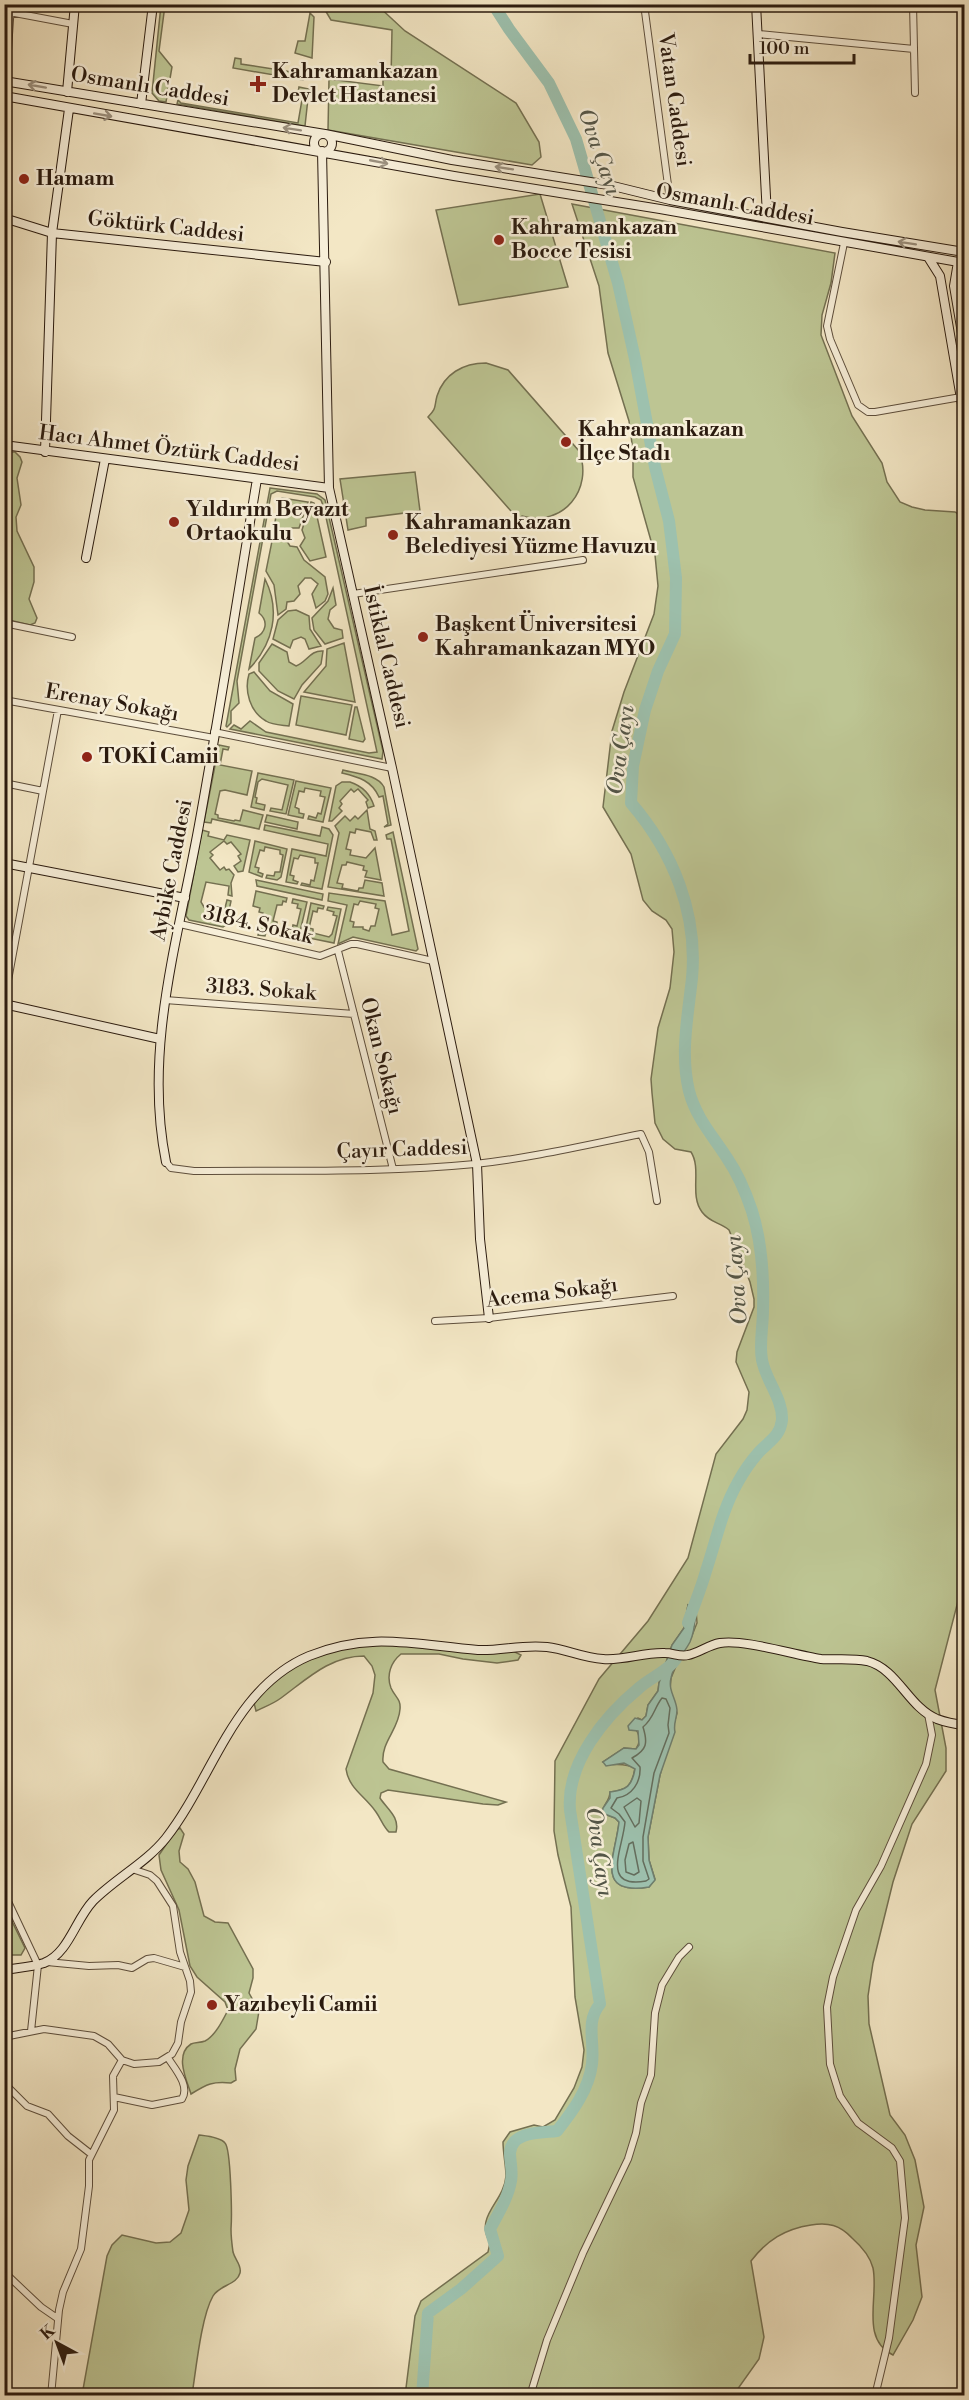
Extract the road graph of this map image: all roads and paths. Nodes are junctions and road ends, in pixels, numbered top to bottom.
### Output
1 (11, 4) edge
2 (75, 4) edge
3 (153, 4) edge
4 (644, 4) edge
5 (756, 4) edge
6 (913, 4) edge
7 (8, 11) edge
8 (73, 24) junction
9 (758, 34) junction
10 (914, 49) junction
11 (5, 81) edge
12 (67, 92) junction
13 (915, 93) dead end
14 (4, 96) edge
15 (141, 104) junction
16 (69, 109) junction
17 (324, 134) junction
18 (322, 152) junction
19 (670, 200) junction
20 (767, 216) junction
21 (4, 218) edge
22 (52, 233) junction
23 (844, 243) junction
24 (964, 252) edge
25 (928, 257) junction
26 (326, 262) junction
27 (961, 263) edge
28 (964, 345) edge
29 (961, 397) junction
30 (964, 416) edge
31 (4, 445) edge
32 (45, 452) junction
33 (105, 459) junction
34 (257, 479) junction
35 (329, 488) junction
36 (86, 558) dead end
37 (582, 560) dead end
38 (353, 594) junction
39 (4, 623) edge
40 (72, 637) dead end
41 (4, 700) edge
42 (57, 710) junction
43 (214, 735) junction
44 (392, 768) junction
45 (4, 783) edge
46 (43, 791) junction
47 (4, 863) edge
48 (28, 868) junction
49 (185, 898) junction
50 (180, 924) junction
51 (338, 951) junction
52 (433, 961) junction
53 (165, 1000) junction
54 (4, 1003) edge
55 (354, 1014) junction
56 (160, 1039) junction
57 (166, 1162) joint
58 (477, 1164) junction
59 (393, 1169) junction
60 (657, 1201) dead end
61 (673, 1296) dead end
62 (489, 1318) junction
63 (435, 1321) dead end
64 (928, 1714) junction
65 (964, 1725) edge
66 (132, 1869) junction
67 (4, 1893) edge
68 (689, 1947) dead end
69 (42, 1963) junction
70 (185, 1967) junction
71 (4, 1970) edge
72 (31, 2031) junction
73 (4, 2037) edge
74 (168, 2058) junction
75 (122, 2061) junction
76 (4, 2083) edge
77 (114, 2097) junction
78 (91, 2154) junction
79 (4, 2272) edge
80 (57, 2318) junction
81 (51, 2396) edge
82 (530, 2396) edge
83 (875, 2396) edge

1 - 7 street
2 - 8 street
3 - 15 street
4 - 19 street, Vatan Caddesi
5 - 9 street
6 - 10 street
7 - 8 street
7 - 11 street
8 - 12 street
9 - 10 street
9 - 20 street
10 - 13 street
12 -> 11 street, Osmanlı Caddesi
12 - 15 street, Osmanlı Caddesi
14 - 16 street, Osmanlı Caddesi
17 -> 15 street, Osmanlı Caddesi
16 -> 18 street, Osmanlı Caddesi
16 - 22 street
17 - 18 street
19 -> 17 street, Osmanlı Caddesi
18 -> 23 street, Osmanlı Caddesi
18 - 26 street, İstiklal Caddesi
19 - 20 street, Osmanlı Caddesi
24 -> 20 street, Osmanlı Caddesi
21 - 22 street, Göktürk Caddesi
22 - 26 street, Göktürk Caddesi
22 - 32 street
23 - 25 street, Osmanlı Caddesi
23 - 29 street
25 - 27 street, Osmanlı Caddesi
25 - 29 street
26 - 35 street, İstiklal Caddesi
27 - 28 street
29 - 30 street
31 - 32 street, Hacı Ahmet Öztürk Caddesi
32 - 33 street, Hacı Ahmet Öztürk Caddesi
33 - 34 street, Hacı Ahmet Öztürk Caddesi
33 - 36 street
34 - 35 street, Hacı Ahmet Öztürk Caddesi
34 - 43 street, Aybike Caddesi
35 - 38 street, İstiklal Caddesi
37 - 38 street
38 - 44 street, İstiklal Caddesi
39 - 40 street
41 - 42 street, Erenay Sokağı
42 - 43 street, Erenay Sokağı
42 - 46 street
43 - 44 street, Erenay Sokağı
43 - 49 street, Aybike Caddesi
44 - 52 street, İstiklal Caddesi
45 - 46 street
46 - 48 street
47 - 48 street
48 - 49 street
48 - 54 street
49 - 50 street, Aybike Caddesi
50 - 51 street, 3184. Sokak
50 - 53 street, Aybike Caddesi
51 - 52 street, 3184. Sokak
51 - 55 street, Okan Sokağı
52 - 58 street, İstiklal Caddesi
53 - 55 street, 3183. Sokak
53 - 56 street, Aybike Caddesi
54 - 56 street
55 - 59 street, Okan Sokağı
56 - 57 street, Aybike Caddesi
57 - 59 street, Çayır Caddesi
58 - 59 street, Çayır Caddesi
58 - 60 street, Çayır Caddesi
58 - 62 street, İstiklal Caddesi
61 - 62 street, Acema Sokağı
62 - 63 street, Acema Sokağı
64 - 65 street
64 - 66 street
64 - 83 street
66 - 69 street
66 - 70 street
67 - 69 street
68 - 82 street
69 - 70 street
69 - 71 street
69 - 72 street
70 - 74 street
72 - 73 street
72 - 75 street
74 - 75 street
74 - 77 street
75 - 77 street
76 - 78 street
77 - 78 street
78 - 80 street
79 - 80 street
80 - 81 street

